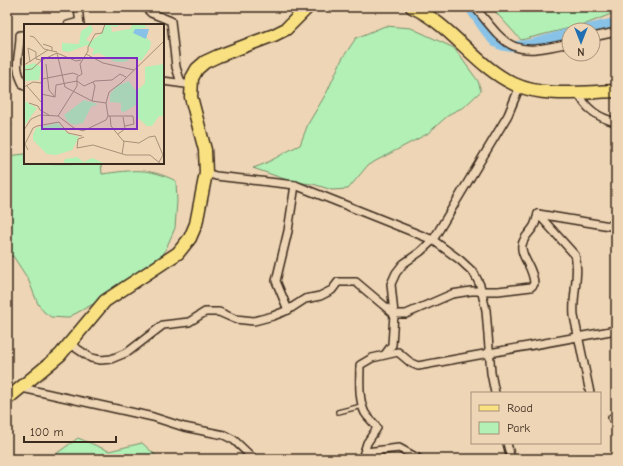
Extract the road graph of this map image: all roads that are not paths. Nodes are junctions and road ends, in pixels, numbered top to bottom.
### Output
1 (78, 7) edge
2 (145, 7) edge
3 (308, 7) edge
4 (412, 7) edge
5 (475, 7) edge
6 (80, 23) edge
7 (616, 32) edge
8 (24, 35) edge
9 (601, 35) edge
10 (561, 45) edge
11 (164, 81) edge
12 (186, 84) junction
13 (24, 86) edge
14 (520, 86) junction
15 (616, 91) edge
16 (578, 92) junction
17 (616, 122) edge
18 (206, 173) junction
19 (295, 185) junction
20 (538, 214) junction
21 (616, 227) edge
22 (432, 240) junction
23 (481, 291) junction
24 (288, 310) junction
25 (394, 314) junction
26 (616, 330) edge
27 (579, 336) junction
28 (70, 344) junction
29 (386, 353) junction
30 (489, 353) junction
31 (22, 388) junction
32 (495, 392) edge
33 (590, 392) edge
34 (7, 399) edge
35 (362, 406) junction
36 (338, 412) dead end
37 (507, 444) edge
38 (366, 452) junction
39 (254, 459) edge
40 (362, 459) edge
41 (419, 459) edge
42 (511, 459) edge

1 - 6 street
2 - 12 street
3 - 12 main road
4 - 14 main road
5 - 10 street
7 - 9 street
8 - 13 street
11 - 12 street
12 - 18 main road
14 - 16 main road
14 - 22 street
15 - 16 main road
16 - 17 street
18 - 19 street
18 - 28 main road
19 - 22 street
19 - 24 street
20 - 21 street
20 - 23 street
20 - 27 street
22 - 23 street
22 - 25 street
23 - 25 street
23 - 30 street
24 - 25 street
24 - 28 street
25 - 29 street
26 - 27 street
27 - 30 street
27 - 33 street
28 - 31 main road
29 - 30 street
29 - 35 street
30 - 32 street
31 - 34 main road
31 - 39 street
35 - 36 lane
35 - 38 street
37 - 42 street
38 - 40 street
38 - 41 street

